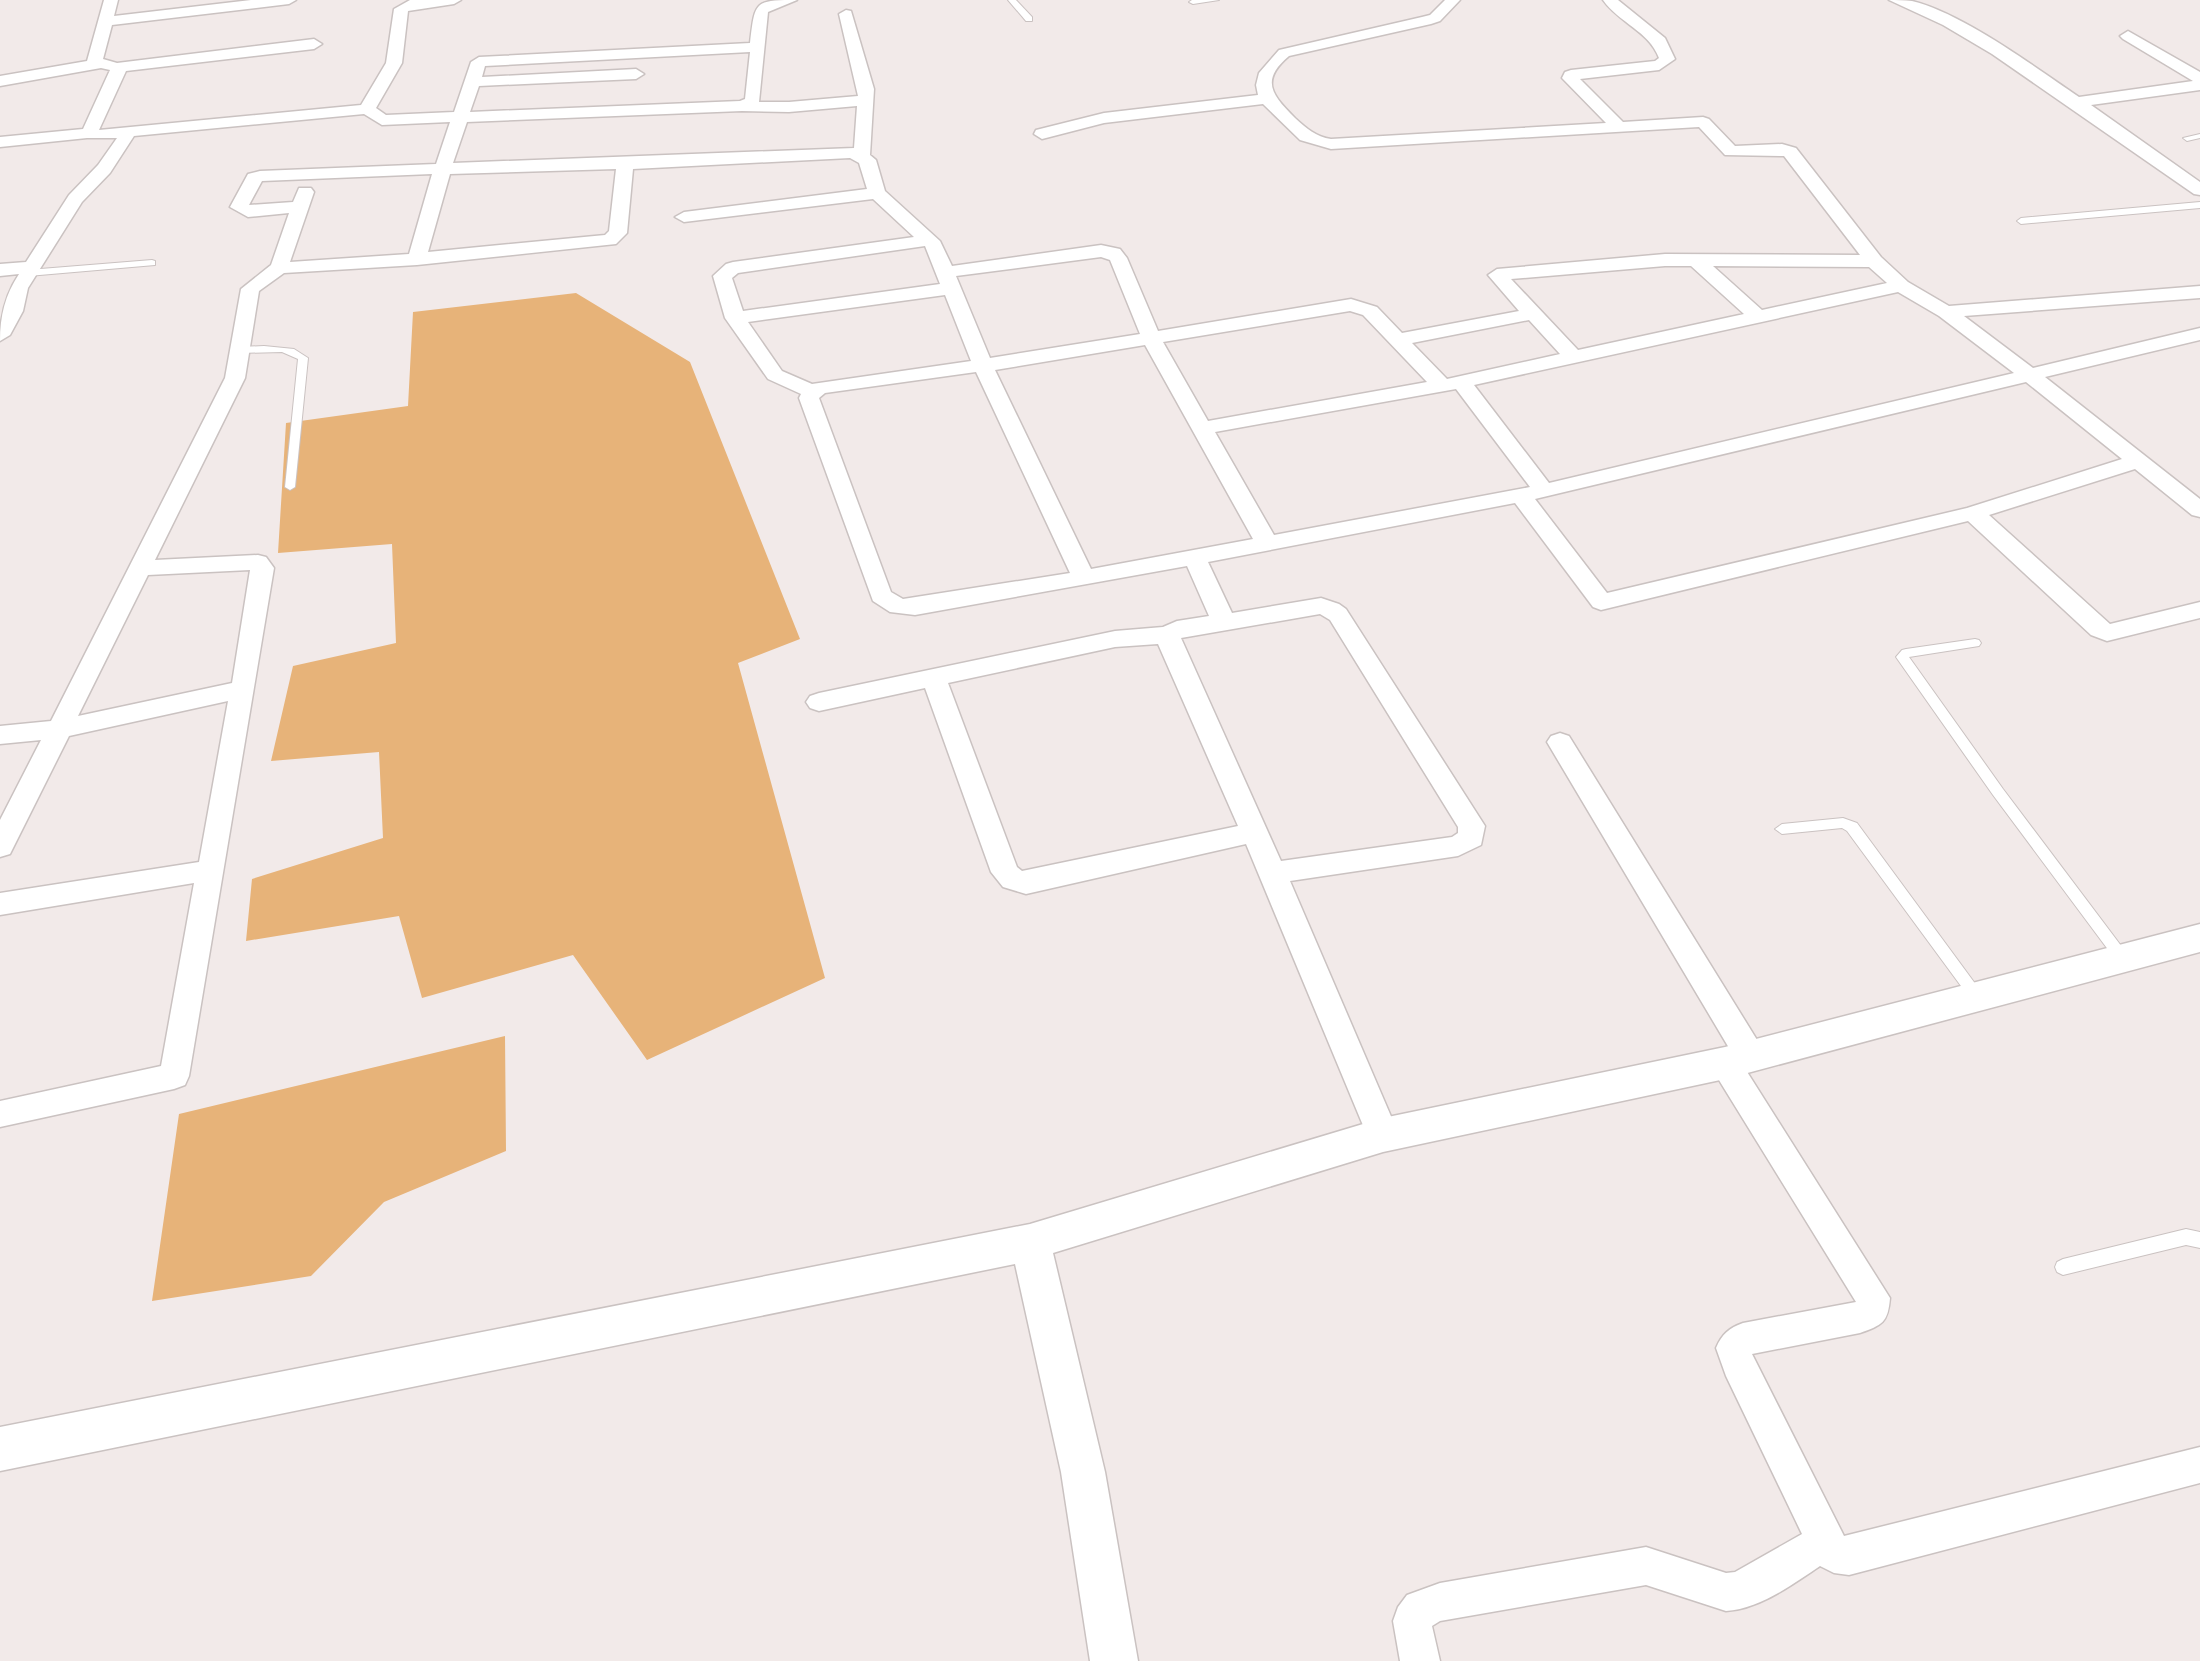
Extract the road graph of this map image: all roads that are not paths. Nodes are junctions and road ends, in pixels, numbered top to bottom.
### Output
1 (111, 0) edge
2 (290, 0) edge
3 (454, 0) edge
4 (790, 0) edge
5 (1012, 0) edge
6 (1215, 0) edge
7 (1453, 0) edge
8 (1610, 0) edge
9 (1896, 0) edge
10 (1193, 2) dead end
11 (409, 3) edge
12 (846, 14) dead end
13 (1029, 19) dead end
14 (106, 21) junction
15 (2128, 36) dead end
16 (314, 44) dead end
17 (757, 47) junction
18 (639, 56) junction
19 (100, 64) junction
20 (118, 67) junction
21 (636, 74) junction
22 (0, 81) edge
23 (470, 82) junction
24 (2199, 85) edge
25 (1267, 99) junction
26 (867, 100) junction
27 (2077, 102) junction
28 (742, 106) junction
29 (367, 109) junction
30 (646, 110) junction
31 (458, 118) junction
32 (1617, 125) junction
33 (129, 132) junction
34 (89, 133) junction
35 (1042, 134) dead end
36 (2200, 136) edge
37 (2187, 138) dead end
38 (0, 142) edge
39 (862, 155) junction
40 (625, 164) junction
41 (442, 167) junction
42 (314, 172) junction
43 (2200, 190) edge
44 (877, 193) junction
45 (2200, 205) edge
46 (299, 207) junction
47 (684, 217) dead end
48 (2021, 220) dead end
49 (929, 240) junction
50 (417, 259) junction
51 (1696, 260) junction
52 (1874, 261) junction
53 (152, 263) dead end
54 (279, 268) junction
55 (0, 270) edge
56 (30, 270) junction
57 (949, 280) junction
58 (1902, 286) junction
59 (2200, 292) edge
60 (1946, 312) junction
61 (1532, 314) junction
62 (1758, 317) junction
63 (735, 318) junction
64 (2200, 334) edge
65 (0, 335) edge
66 (1152, 339) junction
67 (1395, 340) junction
68 (240, 350) junction
69 (1574, 357) junction
70 (983, 365) junction
71 (2030, 375) junction
72 (1451, 384) junction
73 (812, 392) junction
74 (1202, 428) junction
75 (2138, 461) junction
76 (290, 487) dead end
77 (1544, 490) junction
78 (1520, 495) junction
79 (2200, 510) edge
80 (1973, 513) junction
81 (1267, 543) junction
82 (1194, 557) junction
83 (139, 568) junction
84 (1084, 578) junction
85 (2200, 610) edge
86 (1224, 622) junction
87 (1169, 635) junction
88 (1975, 643) dead end
89 (934, 678) junction
90 (243, 689) junction
91 (819, 702) dead end
92 (58, 729) junction
93 (0, 735) edge
94 (1560, 742) dead end
95 (1782, 829) dead end
96 (1255, 832) junction
97 (0, 847) edge
98 (211, 870) junction
99 (1273, 873) junction
100 (0, 903) edge
101 (2200, 938) edge
102 (2123, 959) junction
103 (1977, 997) junction
104 (1738, 1060) junction
105 (0, 1114) edge
106 (1383, 1135) junction
107 (2200, 1240) edge
108 (1030, 1242) junction
109 (2064, 1267) dead end
110 (0, 1449) edge
111 (2200, 1465) edge
112 (1825, 1541) junction
113 (1114, 1661) edge
114 (1420, 1661) edge

1 - 14 street
2 - 14 street
3 - 11 street
4 - 17 street
5 - 13 lane
6 - 10 lane
7 - 25 street
8 - 32 street
9 - 27 street
11 - 29 street
12 - 26 street
14 - 19 street
15 - 24 street
16 - 20 street
17 - 18 street
17 - 28 street
18 - 21 street
18 - 23 street
19 - 20 street
19 - 22 street
20 - 34 street
21 - 23 street
21 - 30 street
23 - 31 street
24 - 27 street
25 - 32 street
25 - 35 street
26 - 28 street
26 - 39 street
27 - 43 street
28 - 30 street
29 - 31 street
29 - 33 street
30 - 31 street
31 - 41 street
32 - 52 street
33 - 34 street
33 - 56 street
34 - 38 street
36 - 37 lane
39 - 40 street
39 - 44 street
40 - 41 street
40 - 50 street
41 - 42 street
41 - 50 street
42 - 46 street
42 - 46 street
44 - 47 street
44 - 49 street
45 - 48 lane
46 - 54 street
49 - 57 street
49 - 63 street
50 - 54 street
51 - 52 street
51 - 61 street
51 - 62 street
52 - 58 street
53 - 56 lane
54 - 68 street
55 - 56 street
56 - 65 street
57 - 63 street
57 - 66 street
57 - 70 street
58 - 60 street
58 - 62 street
59 - 60 street
60 - 71 street
61 - 67 street
61 - 69 street
62 - 69 street
63 - 73 street
64 - 71 street
66 - 67 street
66 - 70 street
66 - 74 street
67 - 72 street
68 - 76 lane
68 - 83 street
69 - 72 street
70 - 73 street
70 - 84 street
71 - 75 street
71 - 77 street
72 - 74 street
72 - 77 street
73 - 84 street
74 - 81 street
75 - 79 street
75 - 80 street
77 - 78 street
78 - 80 street
78 - 81 street
80 - 85 street
81 - 82 street
82 - 84 street
82 - 86 street
83 - 90 street
83 - 92 street
86 - 87 street
86 - 99 street
87 - 89 street
87 - 96 street
88 - 102 lane
89 - 91 street
89 - 96 street
90 - 92 street
90 - 98 street
92 - 93 street
92 - 97 street
94 - 104 street
95 - 103 lane
96 - 99 street
98 - 100 street
98 - 105 street
99 - 106 street
101 - 102 street
102 - 103 street
103 - 104 street
104 - 106 street
104 - 112 street
106 - 108 street
107 - 109 lane
108 - 110 street
108 - 113 street
111 - 112 street
112 - 114 street

